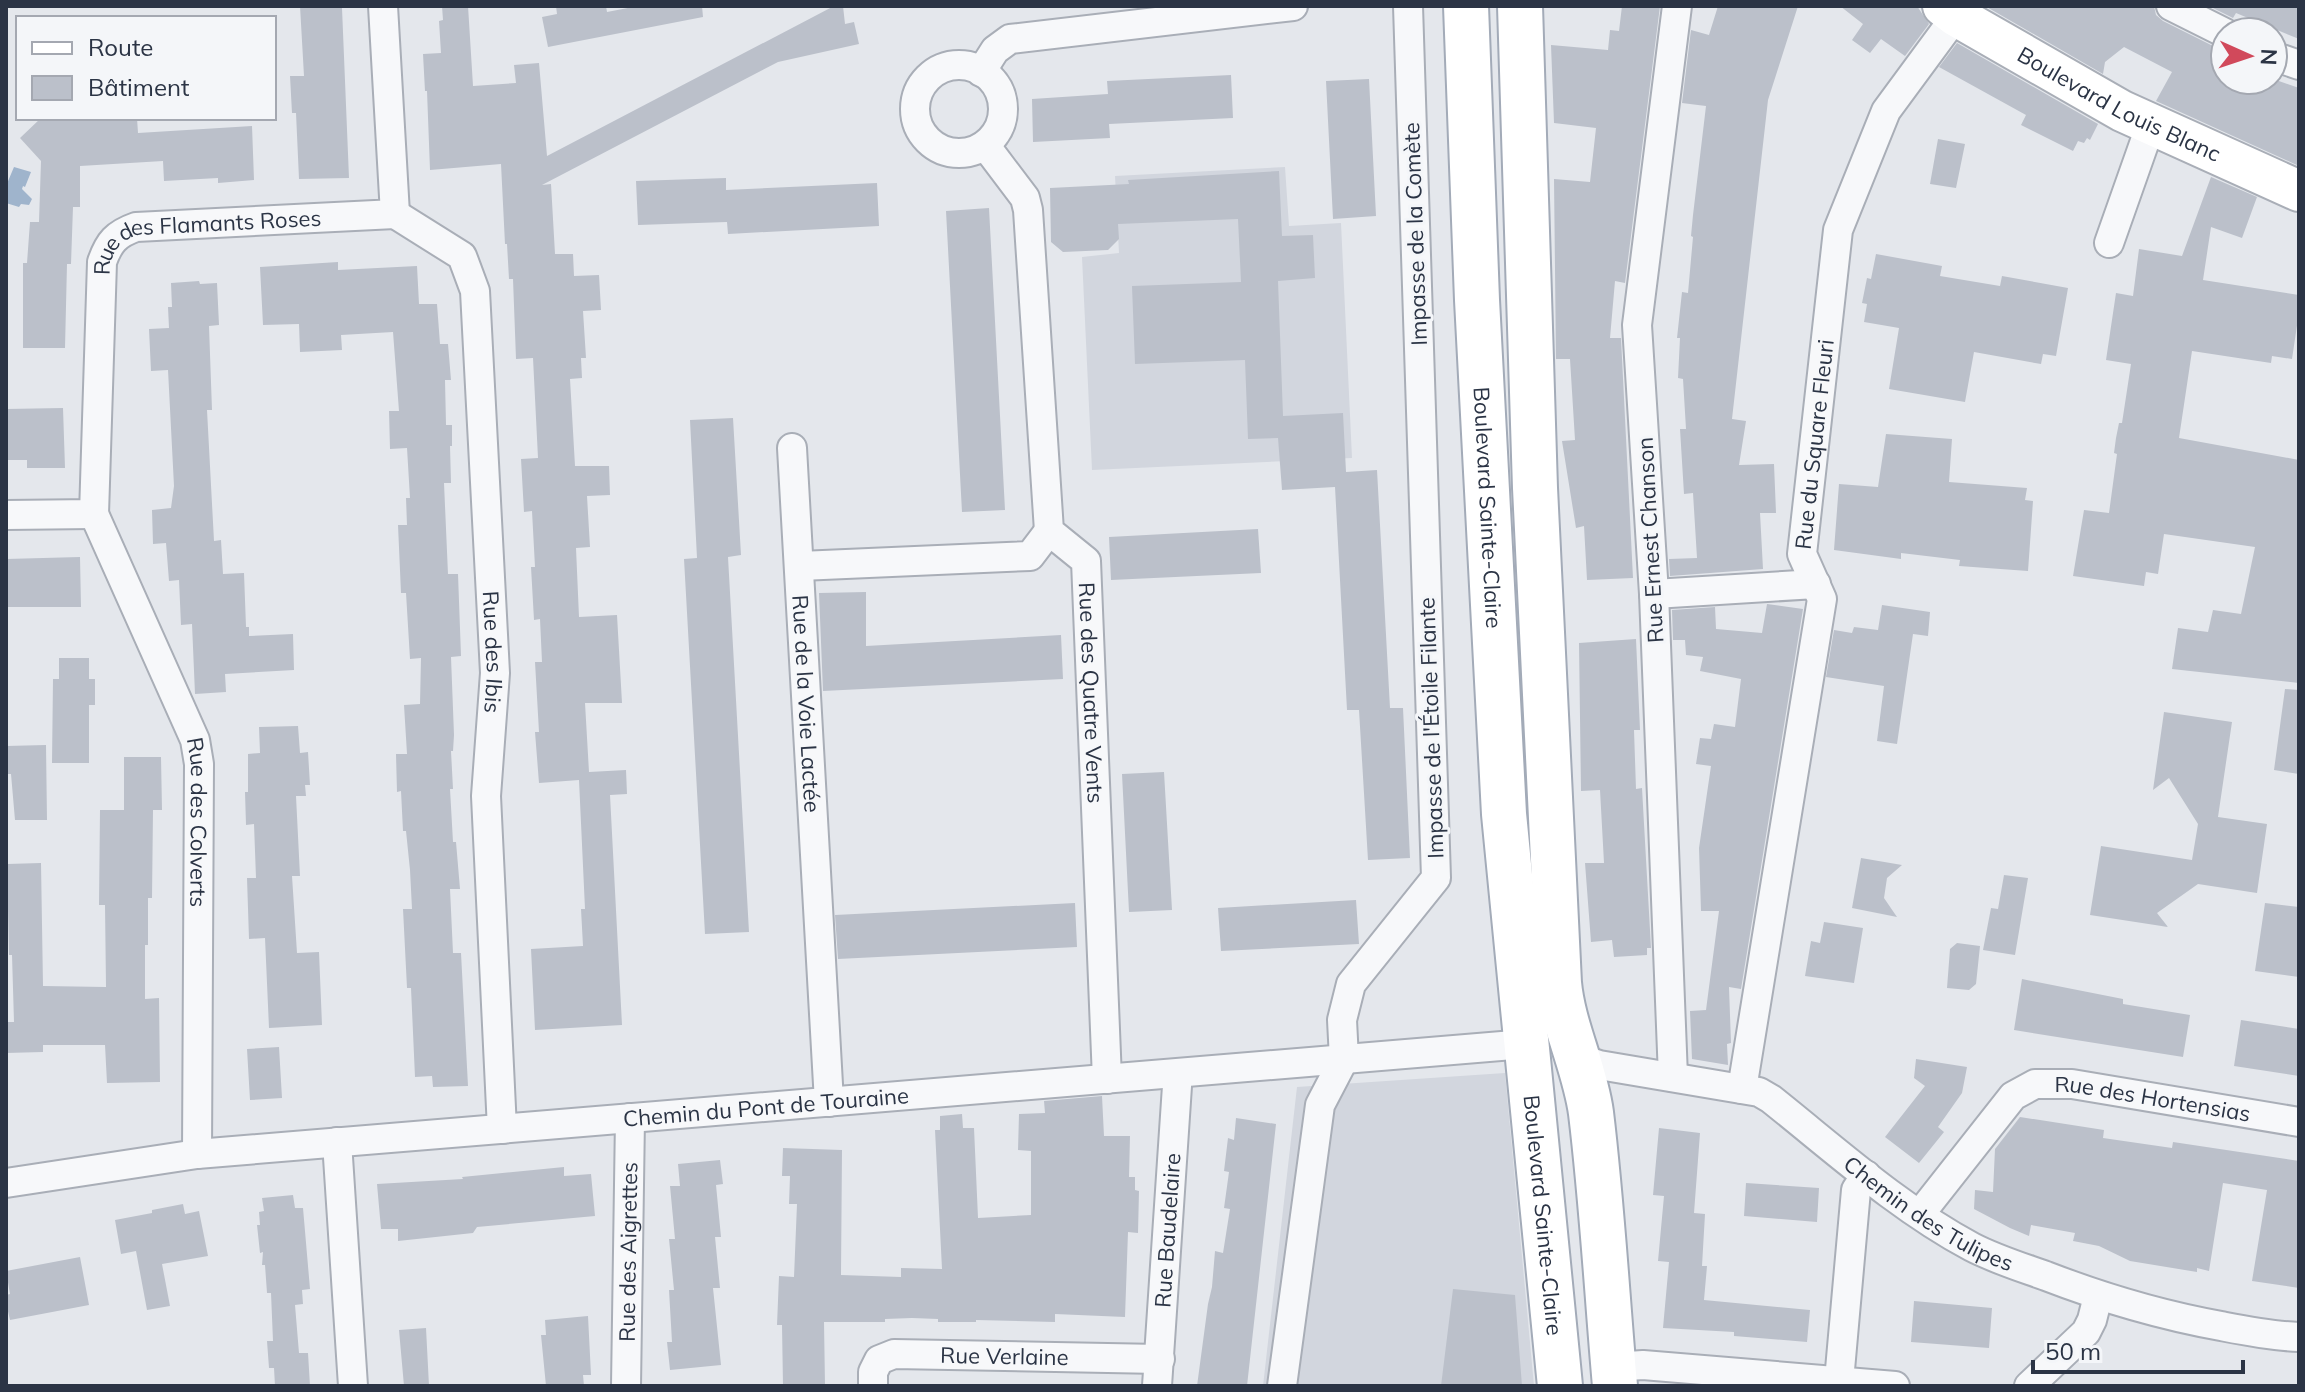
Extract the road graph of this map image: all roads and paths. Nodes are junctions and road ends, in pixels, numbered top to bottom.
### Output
1 (383, 6) edge
2 (1293, 6) edge
3 (1408, 6) edge
4 (1466, 6) edge
5 (1520, 6) edge
6 (1677, 6) edge
7 (2171, 6) edge
8 (1950, 11) edge
9 (2209, 25) edge
10 (981, 72) junction
11 (2151, 124) junction
12 (985, 145) junction
13 (2299, 191) edge
14 (395, 214) junction
15 (2109, 243) dead end
16 (792, 448) dead end
17 (1423, 462) joint
18 (94, 514) junction
19 (6, 515) edge
20 (1049, 531) junction
21 (800, 566) junction
22 (1816, 584) junction
23 (1654, 594) junction
24 (1536, 1019) junction
25 (1578, 1058) junction
26 (1344, 1059) junction
27 (1175, 1074) junction
28 (1673, 1077) junction
29 (1107, 1079) junction
30 (1742, 1089) junction
31 (829, 1102) junction
32 (630, 1118) junction
33 (2299, 1122) edge
34 (502, 1129) junction
35 (337, 1142) junction
36 (197, 1154) junction
37 (1866, 1175) junction
38 (6, 1183) edge
39 (1920, 1214) junction
40 (2098, 1296) junction
41 (2299, 1337) edge
42 (1158, 1372) edge
43 (1614, 1376) edge
44 (1839, 1381) junction
45 (353, 1386) edge
46 (626, 1386) edge
47 (873, 1386) edge
48 (1282, 1386) edge
49 (1560, 1386) edge
50 (1895, 1386) edge
51 (2029, 1386) edge

1 - 14 street
2 - 10 street
3 - 17 street, Impasse de la Comète
4 - 24 main road, Boulevard Sainte-Claire
5 - 24 main road, Boulevard Sainte-Claire
6 - 23 street, Rue Ernest Chanson
7 - 9 street
8 - 11 main road, Boulevard Louis Blanc
8 - 22 street, Rue du Square Fleuri
10 - 12 street
10 - 12 street
11 - 13 main road, Boulevard Louis Blanc
11 - 15 street
12 - 20 street
14 - 18 street, Rue des Flamants Roses
14 - 34 street, Rue des Ibis
16 - 21 street
17 - 26 street, Impasse de l'Étoile Filante
18 - 19 street
18 - 36 street, Rue des Colverts
20 - 21 street, Rue de la Voie Lactée
20 - 29 street, Rue des Quatre Vents
21 - 31 street, Rue de la Voie Lactée
22 - 23 street
22 - 30 street, Rue du Square Fleuri
23 - 28 street, Rue Ernest Chanson
24 - 25 main road, Boulevard Sainte-Claire
24 - 26 street, Chemin du Pont de Touraine
24 - 49 main road, Boulevard Sainte-Claire
25 - 28 street, Chemin des Tulipes
25 - 43 main road, Boulevard Sainte-Claire
26 - 27 street, Chemin du Pont de Touraine
26 - 48 street
27 - 29 street, Chemin du Pont de Touraine
27 - 42 street, Rue Baudelaire
28 - 30 street, Chemin des Tulipes
29 - 31 street, Chemin du Pont de Touraine
30 - 37 street, Chemin des Tulipes
31 - 32 street, Chemin du Pont de Touraine
32 - 34 street, Chemin du Pont de Touraine
32 - 46 street, Rue des Aigrettes
33 - 39 street, Rue des Hortensias
34 - 35 street, Chemin du Pont de Touraine
35 - 36 street, Chemin du Pont de Touraine
35 - 45 street
36 - 38 street, Chemin du Pont de Touraine
37 - 39 street, Chemin des Tulipes
37 - 44 street
39 - 40 street, Chemin des Tulipes
40 - 41 street, Chemin des Tulipes
40 - 51 street
42 - 47 street, Rue Verlaine
43 - 44 street
44 - 50 street

